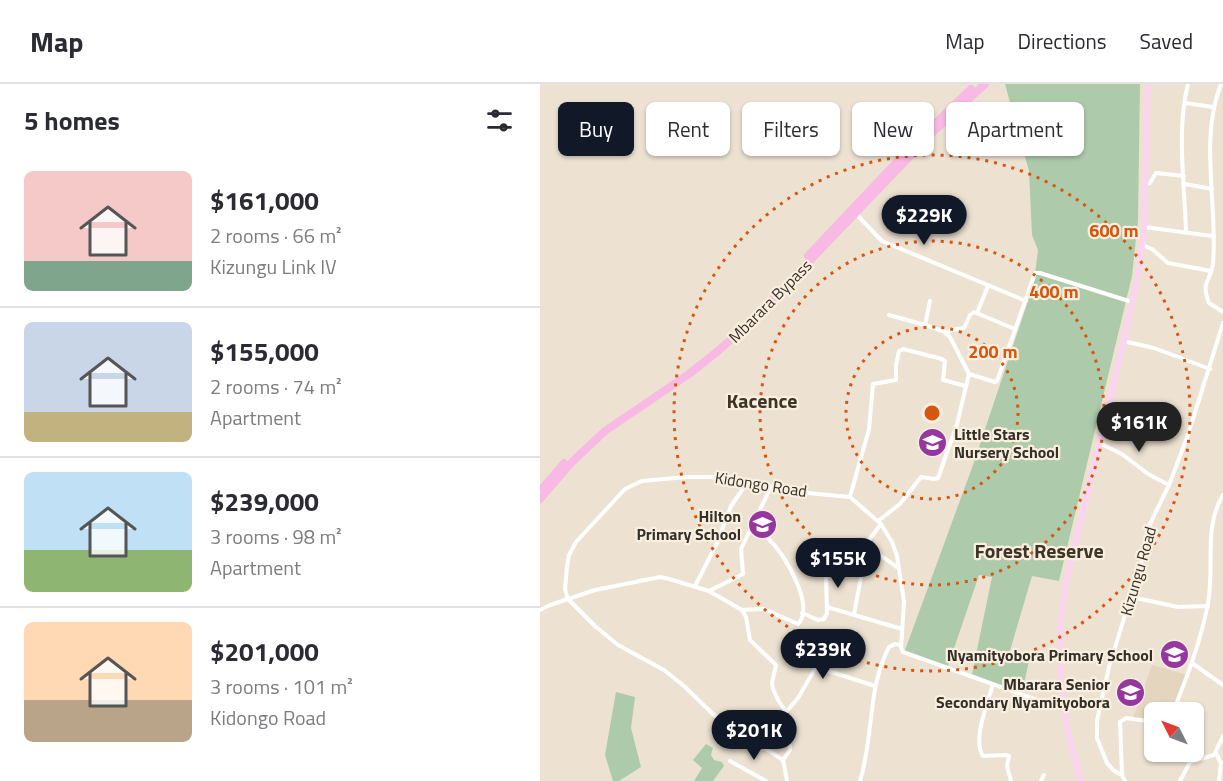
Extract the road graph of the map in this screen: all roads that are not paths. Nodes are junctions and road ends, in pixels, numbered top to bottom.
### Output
1 (977, 84) edge
2 (985, 84) edge
3 (1148, 84) edge
4 (1188, 84) edge
5 (1221, 84) edge
6 (1185, 103) junction
7 (1214, 107) junction
8 (1184, 176) junction
9 (1185, 184) junction
10 (1145, 185) junction
11 (1212, 189) junction
12 (856, 214) junction
13 (1144, 227) junction
14 (1186, 233) junction
15 (1212, 236) junction
16 (1142, 245) junction
17 (1211, 271) junction
18 (988, 286) junction
19 (930, 301) dead end
20 (1026, 301) junction
21 (1133, 302) junction
22 (1223, 312) edge
23 (977, 313) junction
24 (889, 315) dead end
25 (1223, 323) edge
26 (925, 325) junction
27 (1015, 329) junction
28 (946, 334) junction
29 (1123, 341) junction
30 (1210, 369) junction
31 (969, 374) junction
32 (966, 386) junction
33 (1099, 443) junction
34 (749, 480) junction
35 (1169, 484) junction
36 (771, 487) junction
37 (1223, 487) edge
38 (540, 492) edge
39 (850, 497) junction
40 (1222, 497) edge
41 (540, 500) edge
42 (880, 522) junction
43 (753, 524) junction
44 (863, 548) junction
45 (898, 568) junction
46 (861, 577) dead end
47 (695, 586) junction
48 (709, 591) junction
49 (1131, 597) junction
50 (568, 599) junction
51 (1208, 606) junction
52 (827, 607) junction
53 (540, 610) edge
54 (742, 610) junction
55 (802, 613) junction
56 (854, 614) junction
57 (902, 630) junction
58 (901, 645) junction
59 (1192, 663) junction
60 (993, 684) junction
61 (1223, 685) edge
62 (875, 686) junction
63 (1063, 702) junction
64 (1177, 702) edge
65 (786, 712) junction
66 (1144, 720) edge
67 (1223, 736) edge
68 (1215, 753) junction
69 (783, 760) junction
70 (730, 761) dead end
71 (1122, 775) junction
72 (1044, 776) dead end
73 (766, 781) edge
74 (787, 781) edge
75 (860, 781) edge
76 (1011, 781) edge
77 (1041, 781) edge
78 (1081, 781) edge
79 (1125, 781) edge
80 (1180, 781) edge
81 (1219, 781) edge

1 - 38 highway, Mbarara Bypass
2 - 12 highway, Mbarara Bypass
3 - 10 main road
4 - 6 street
5 - 7 street
6 - 7 street
6 - 8 street
7 - 11 street
8 - 9 street
8 - 10 street
9 - 11 street
9 - 14 street
10 - 13 main road
11 - 15 street
12 - 18 street
12 - 41 highway, Mbarara Bypass
13 - 14 street
13 - 16 main road
14 - 15 street
15 - 17 street
16 - 17 street
16 - 21 main road
17 - 22 street
18 - 20 street
18 - 23 street
19 - 26 street
20 - 21 street
20 - 27 street
21 - 29 main road
23 - 27 street
23 - 28 street
24 - 26 street
25 - 30 street, Kizungu Road
26 - 28 street
27 - 31 street
28 - 31 street
29 - 30 street
29 - 33 main road
30 - 35 street, Kizungu Road
31 - 32 street
32 - 39 street
32 - 42 street
33 - 35 street
33 - 63 main road
34 - 36 street, Kidongo Road
34 - 47 street
34 - 50 street, Kidongo Road
35 - 49 street, Kizungu Road
36 - 39 street, Kidongo Road
36 - 43 street
37 - 40 street
39 - 42 street
40 - 51 street
42 - 44 street
42 - 45 street
43 - 48 street
43 - 55 street
44 - 45 street
44 - 52 street
45 - 57 street
46 - 56 street
47 - 48 street
47 - 50 street
48 - 54 street
49 - 51 street
49 - 71 street, Kizungu Road
50 - 53 street
50 - 69 street
51 - 59 street
52 - 55 street
52 - 56 street
54 - 55 street
54 - 65 street
56 - 57 street
57 - 58 street
58 - 60 street
58 - 62 street
59 - 61 street
59 - 64 street
60 - 63 street
60 - 76 street
62 - 65 street
62 - 75 street
63 - 78 main road
65 - 69 street
66 - 71 street
67 - 68 street
68 - 80 street
68 - 81 street
69 - 74 street
70 - 73 street
71 - 79 street, Kizungu Road
72 - 77 street

